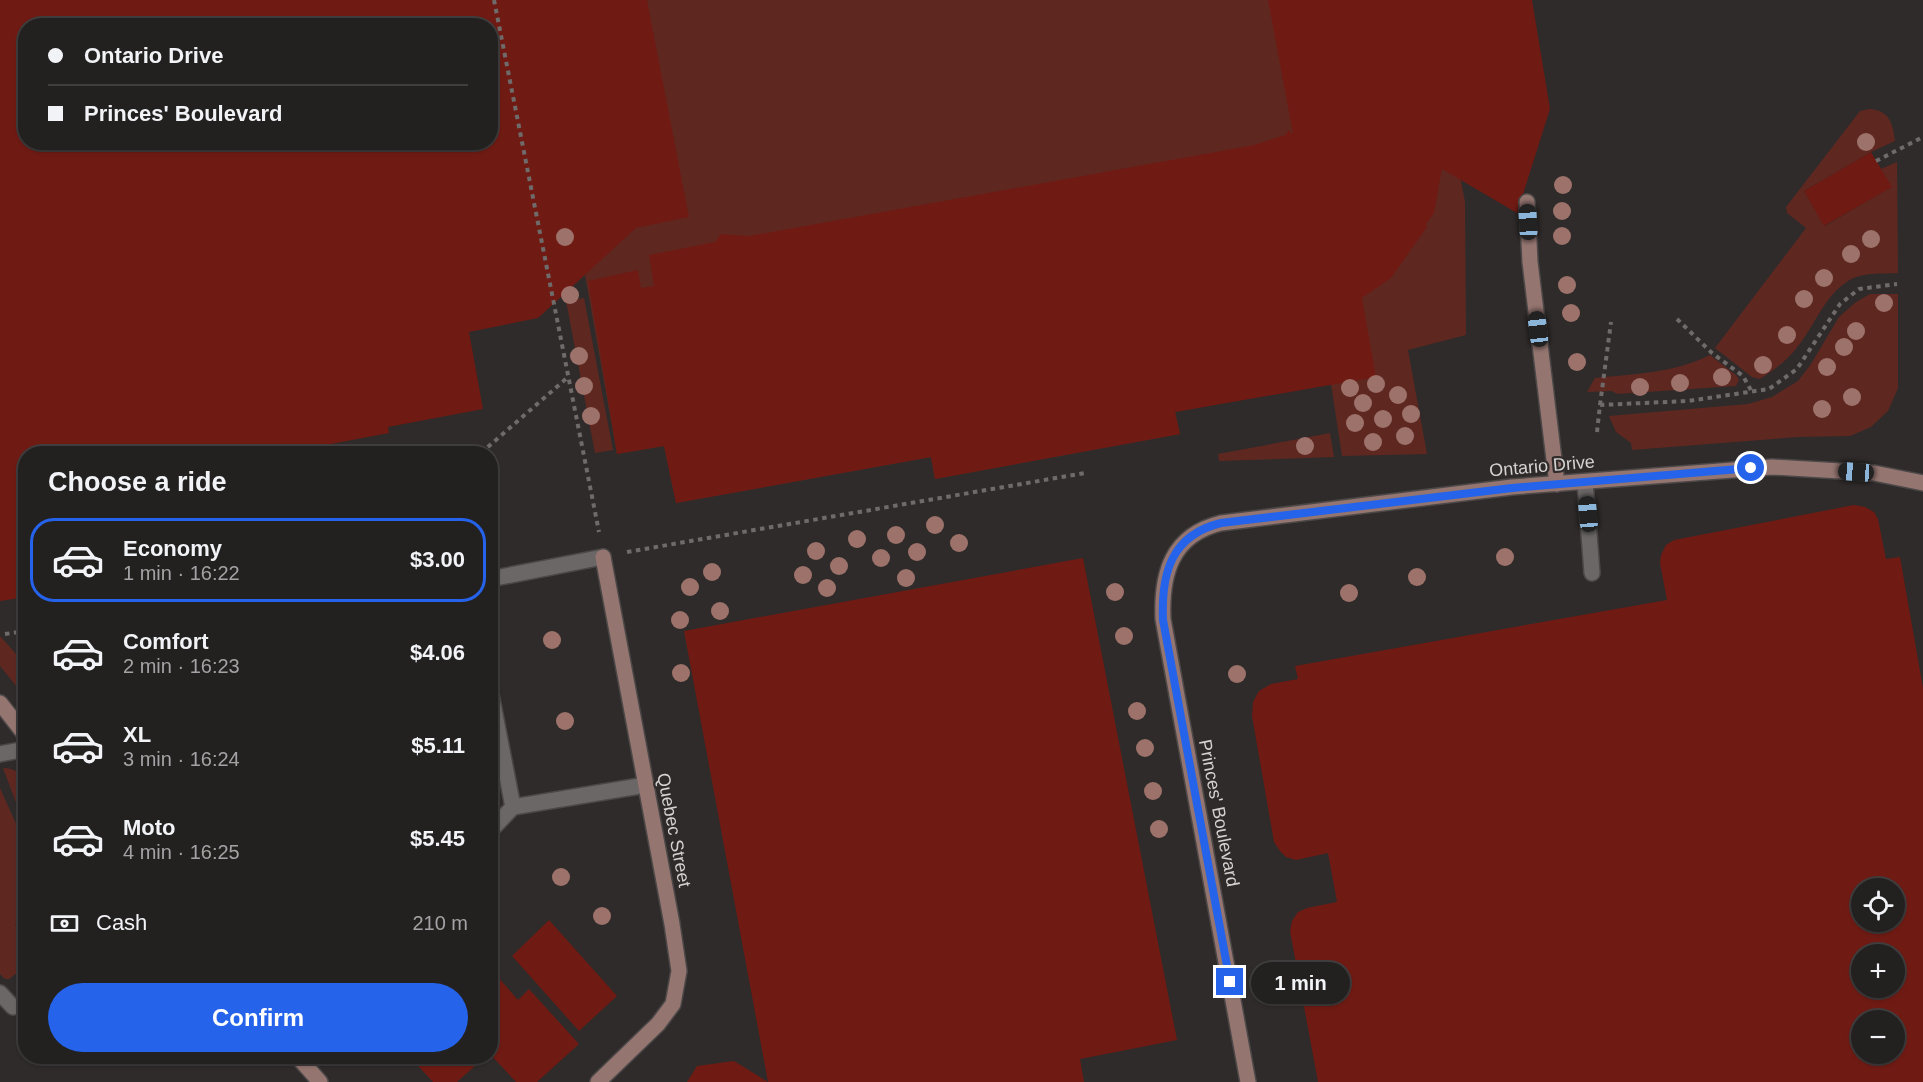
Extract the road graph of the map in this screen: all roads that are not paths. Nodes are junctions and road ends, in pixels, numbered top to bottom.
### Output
1 (1527, 202) dead end
2 (1923, 477) edge
3 (1586, 482) junction
4 (1923, 483) edge
5 (1557, 484) junction
6 (1176, 553) joint
7 (603, 557) joint
8 (1592, 573) dead end
9 (498, 577) edge
10 (0, 703) edge
11 (18, 726) edge
12 (18, 751) edge
13 (0, 754) edge
14 (498, 758) edge
15 (646, 785) junction
16 (513, 807) junction
17 (498, 823) edge
18 (0, 993) edge
19 (12, 1007) dead end
20 (304, 1064) edge
21 (320, 1082) edge
22 (598, 1082) edge
23 (1248, 1082) edge

1 - 5 street
2 - 4 lane
3 - 4 street, Ontario Drive
3 - 5 street, Ontario Drive
3 - 8 lane
5 - 6 street, Ontario Drive
6 - 23 street, Princes' Boulevard
7 - 9 lane
7 - 15 street, Quebec Street
10 - 11 street
12 - 13 lane
14 - 16 lane
15 - 16 lane
15 - 22 street, Quebec Street
16 - 17 lane
18 - 19 lane
20 - 21 street

